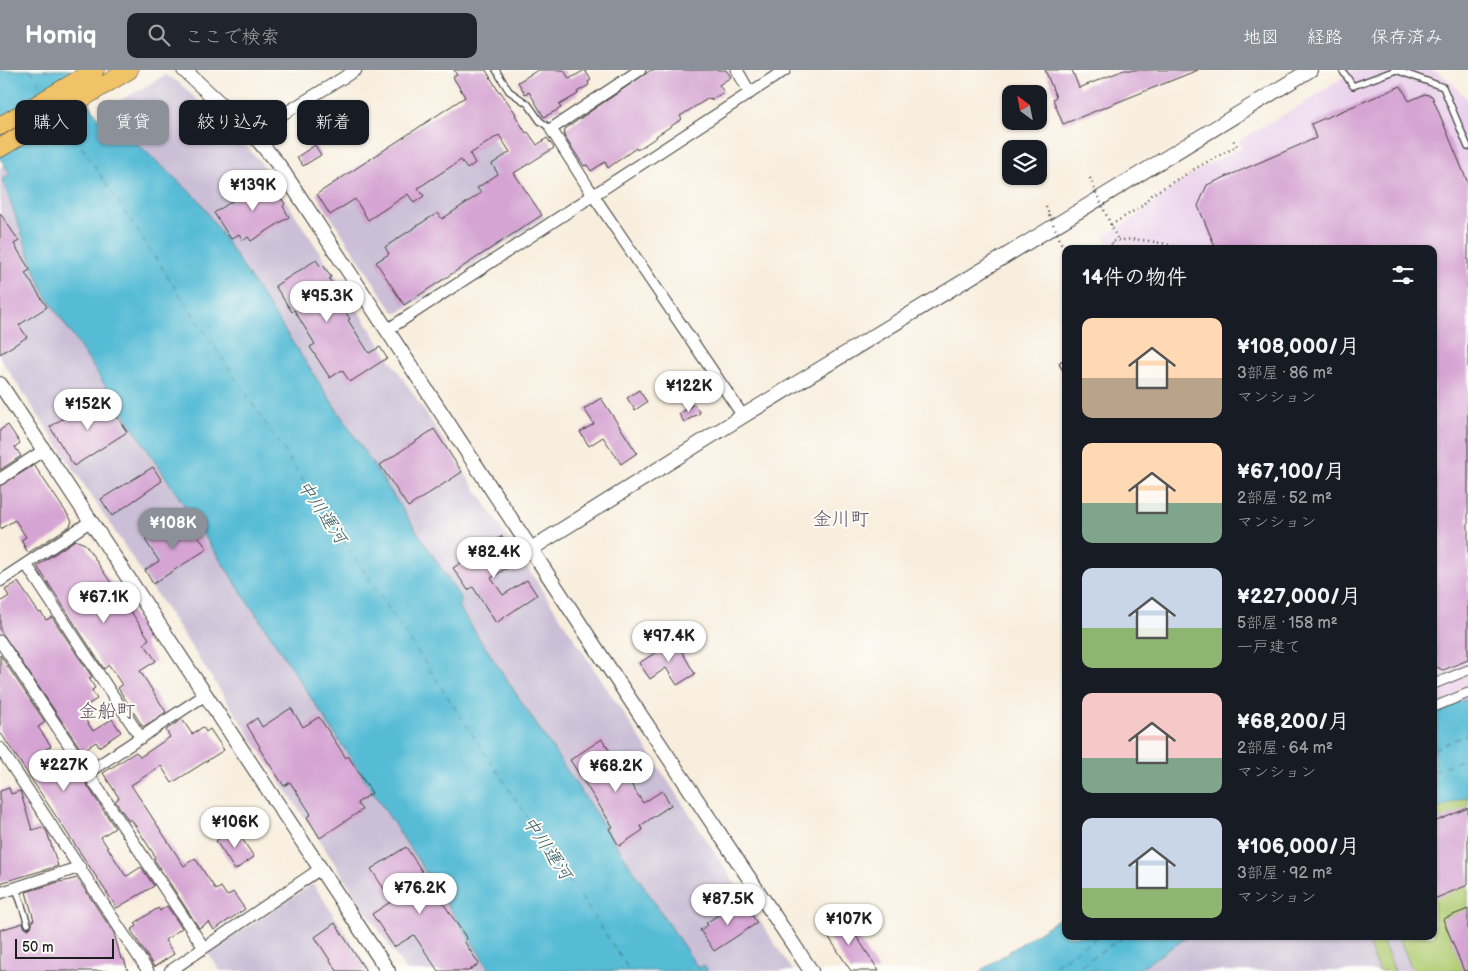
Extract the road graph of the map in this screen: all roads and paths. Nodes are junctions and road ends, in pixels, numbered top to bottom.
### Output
1 (129, 70) edge
2 (184, 70) edge
3 (356, 70) edge
4 (496, 70) edge
5 (640, 70) edge
6 (737, 70) edge
7 (785, 70) edge
8 (1310, 70) edge
9 (1342, 70) edge
10 (1396, 70) edge
11 (93, 78) edge
12 (750, 93) junction
13 (216, 100) edge
14 (287, 112) edge
15 (0, 126) edge
16 (551, 129) junction
17 (1232, 138) dead end
18 (262, 145) edge
19 (1468, 146) edge
20 (0, 148) edge
21 (1090, 178) dead end
22 (593, 195) junction
23 (1046, 206) dead end
24 (1111, 225) junction
25 (1118, 240) junction
26 (1062, 245) edge
27 (1113, 245) edge
28 (1170, 245) edge
29 (387, 330) junction
30 (0, 384) edge
31 (743, 416) junction
32 (44, 450) junction
33 (0, 479) edge
34 (91, 521) junction
35 (531, 549) junction
36 (26, 564) junction
37 (0, 581) edge
38 (0, 641) edge
39 (1468, 670) edge
40 (1437, 683) edge
41 (1468, 693) edge
42 (206, 695) junction
43 (1437, 706) edge
44 (141, 738) junction
45 (0, 748) edge
46 (87, 773) junction
47 (80, 867) junction
48 (320, 869) junction
49 (16, 888) junction
50 (0, 893) edge
51 (28, 924) dead end
52 (204, 948) junction
53 (148, 971) edge
54 (170, 971) edge
55 (388, 971) edge
56 (811, 971) edge

1 - 11 main road
2 - 13 street
3 - 14 street
4 - 16 lane
5 - 16 street
6 - 12 street
7 - 12 street
8 - 31 street
9 - 10 lane
10 - 19 lane
11 - 15 main road
11 - 20 main road
12 - 22 street
16 - 22 street
17 - 24 path
18 - 29 street
21 - 24 path, bridge
22 - 29 street
22 - 31 street
23 - 26 path, bridge
24 - 25 path
25 - 27 path
25 - 28 path
29 - 35 street
30 - 32 street
31 - 35 street
32 - 33 street
32 - 34 street
34 - 36 street
34 - 42 street
35 - 56 street
36 - 37 street
36 - 44 street
38 - 46 street
39 - 40 street
41 - 43 street
42 - 44 street
42 - 48 street
44 - 46 street
45 - 47 street
46 - 52 street
47 - 49 street
47 - 53 street
48 - 52 street
48 - 55 street
49 - 50 street
49 - 51 lane
52 - 54 street

